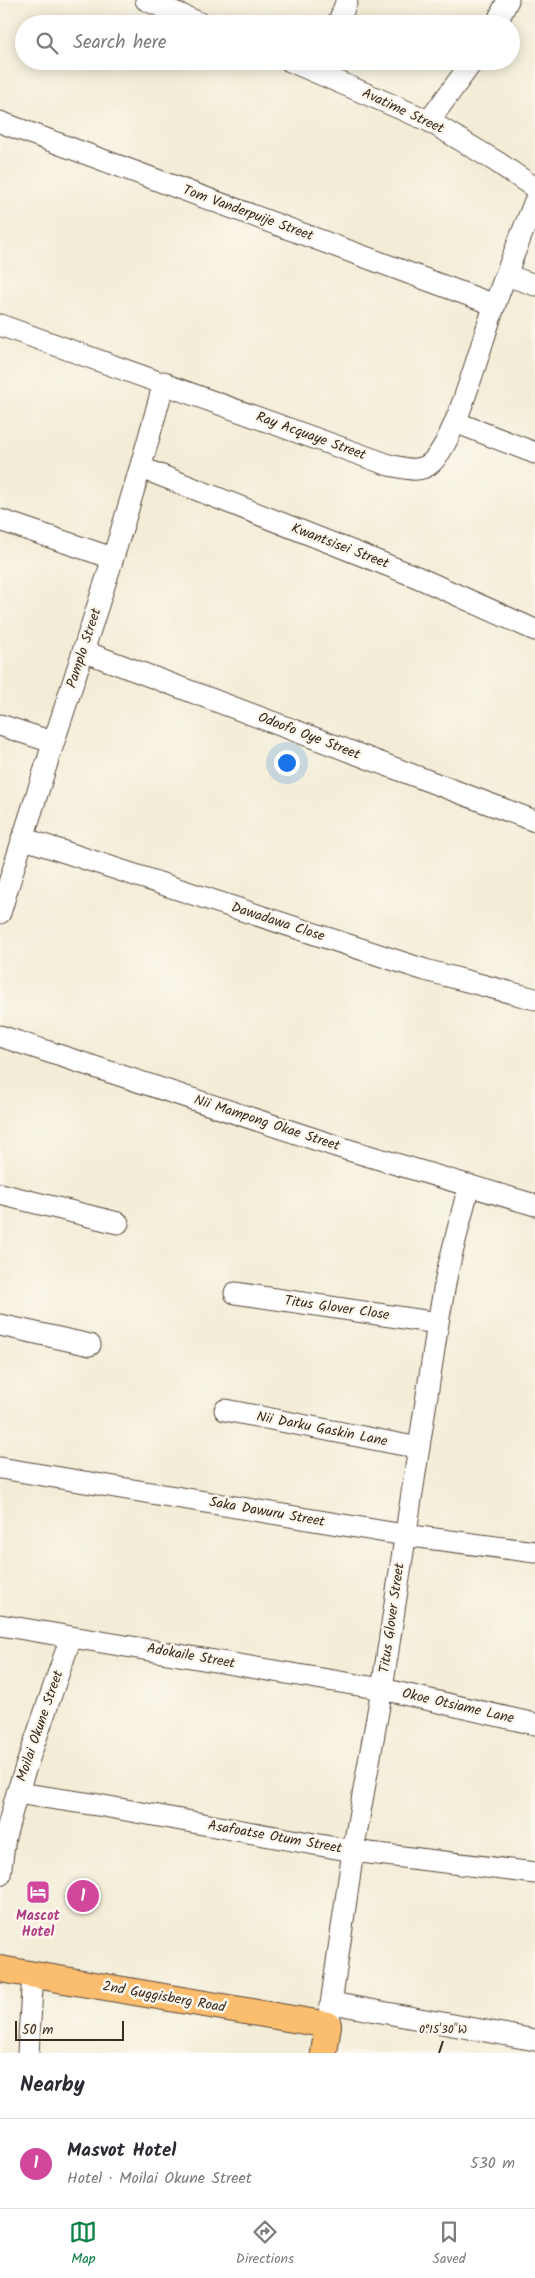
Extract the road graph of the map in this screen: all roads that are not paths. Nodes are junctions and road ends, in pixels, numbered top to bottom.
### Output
1 (146, 0) edge
2 (347, 0) edge
3 (508, 0) edge
4 (181, 15) edge
5 (341, 15) edge
6 (500, 15) edge
7 (327, 70) edge
8 (466, 70) edge
9 (429, 121) junction
10 (0, 122) edge
11 (535, 188) edge
12 (535, 201) edge
13 (506, 275) junction
14 (535, 286) edge
15 (495, 305) junction
16 (0, 326) edge
17 (164, 382) junction
18 (455, 422) junction
19 (535, 453) edge
20 (142, 468) junction
21 (0, 520) edge
22 (112, 558) junction
23 (535, 630) edge
24 (83, 651) junction
25 (0, 725) edge
26 (52, 742) junction
27 (535, 821) edge
28 (22, 838) junction
29 (0, 913) edge
30 (535, 999) edge
31 (0, 1036) edge
32 (469, 1185) junction
33 (0, 1194) edge
34 (535, 1205) edge
35 (118, 1223) dead end
36 (235, 1293) dead end
37 (438, 1323) junction
38 (0, 1325) edge
39 (90, 1345) dead end
40 (226, 1410) dead end
41 (419, 1448) junction
42 (0, 1468) edge
43 (404, 1535) junction
44 (535, 1552) edge
45 (0, 1625) edge
46 (71, 1637) junction
47 (382, 1689) junction
48 (535, 1724) edge
49 (16, 1793) junction
50 (353, 1852) junction
51 (535, 1873) edge
52 (0, 1875) edge
53 (0, 1969) edge
54 (33, 1974) junction
55 (330, 2014) junction
56 (535, 2040) edge
57 (28, 2053) edge
58 (324, 2053) edge

1 - 4 street
2 - 5 street
3 - 6 street
7 - 9 street, Avatime Street
8 - 9 street
9 - 11 street, Avatime Street
10 - 15 street, Tom Vanderpuije Street
12 - 13 street
13 - 14 street
13 - 15 street, Ray Acquaye Street
15 - 18 street, Ray Acquaye Street
16 - 17 street, Ray Acquaye Street
17 - 18 street, Ray Acquaye Street
17 - 20 street, Pamplo Street
18 - 19 street
20 - 22 street, Pamplo Street
20 - 23 street, Kwantsisei Street
21 - 22 street
22 - 24 street, Pamplo Street
24 - 26 street, Pamplo Street
24 - 27 street, Odoofo Oye Street
25 - 26 street
26 - 28 street, Pamplo Street
28 - 29 street, Pamplo Street
28 - 30 street, Dawadawa Close
31 - 32 street, Nii Mampong Okae Street
32 - 34 street, Nii Mampong Okae Street
32 - 37 street, Titus Glover Street
33 - 35 street
36 - 37 street, Titus Glover Close
37 - 41 street, Titus Glover Street
38 - 39 street
40 - 41 street, Nii Darku Gaskin Lane
41 - 43 street, Titus Glover Street
42 - 43 street, Saka Dawuru Street
43 - 44 street, Saka Dawuru Street
43 - 47 street, Titus Glover Street
45 - 46 street, Adokaile Street
46 - 47 street, Adokaile Street
46 - 49 street, Moilai Okune Street
47 - 48 street, Okoe Otsiame Lane
47 - 50 street, Titus Glover Street
49 - 50 street, Asafoatse Otum Street
49 - 52 street, Moilai Okune Street
50 - 51 street, Asafoatse Otum Street
50 - 55 street, Titus Glover Street
53 - 54 main road, 2nd Guggisberg Road
54 - 55 main road, 2nd Guggisberg Road
54 - 57 street
55 - 56 street
55 - 58 main road, Titus Glover Street

